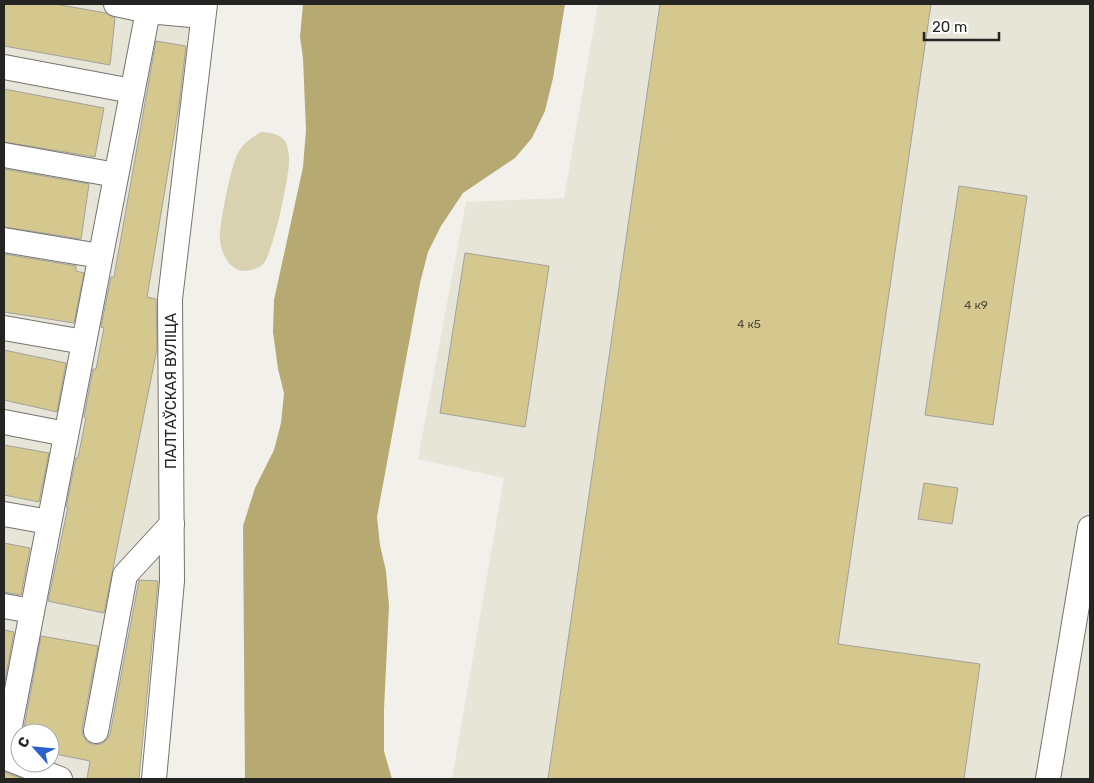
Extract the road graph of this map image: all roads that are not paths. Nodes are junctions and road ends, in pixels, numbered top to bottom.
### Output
1 (116, 4) edge
2 (203, 10) edge
3 (148, 11) junction
4 (4, 67) edge
5 (132, 91) junction
6 (4, 156) edge
7 (116, 175) junction
8 (4, 240) edge
9 (100, 256) junction
10 (4, 328) edge
11 (84, 342) junction
12 (4, 422) edge
13 (66, 434) junction
14 (4, 514) edge
15 (50, 522) junction
16 (172, 524) junction
17 (1090, 528) edge
18 (4, 606) edge
19 (32, 611) junction
20 (10, 697) edge
21 (96, 731) dead end
22 (4, 757) edge
23 (60, 779) edge
24 (154, 779) edge
25 (1048, 779) edge

1 - 3 street
2 - 3 street
2 - 16 street, ПАЛТАЎСКАЯ ВУЛІЦА
3 - 5 street
4 - 5 street
5 - 7 street
6 - 7 street
7 - 9 street
8 - 9 street
9 - 11 street
10 - 11 street
11 - 13 street
12 - 13 street
13 - 15 street
14 - 15 street
15 - 19 street
16 - 21 street
16 - 24 street, ПАЛТАЎСКАЯ ВУЛІЦА
17 - 25 street
18 - 19 street
19 - 20 street
20 - 22 street
22 - 23 street

